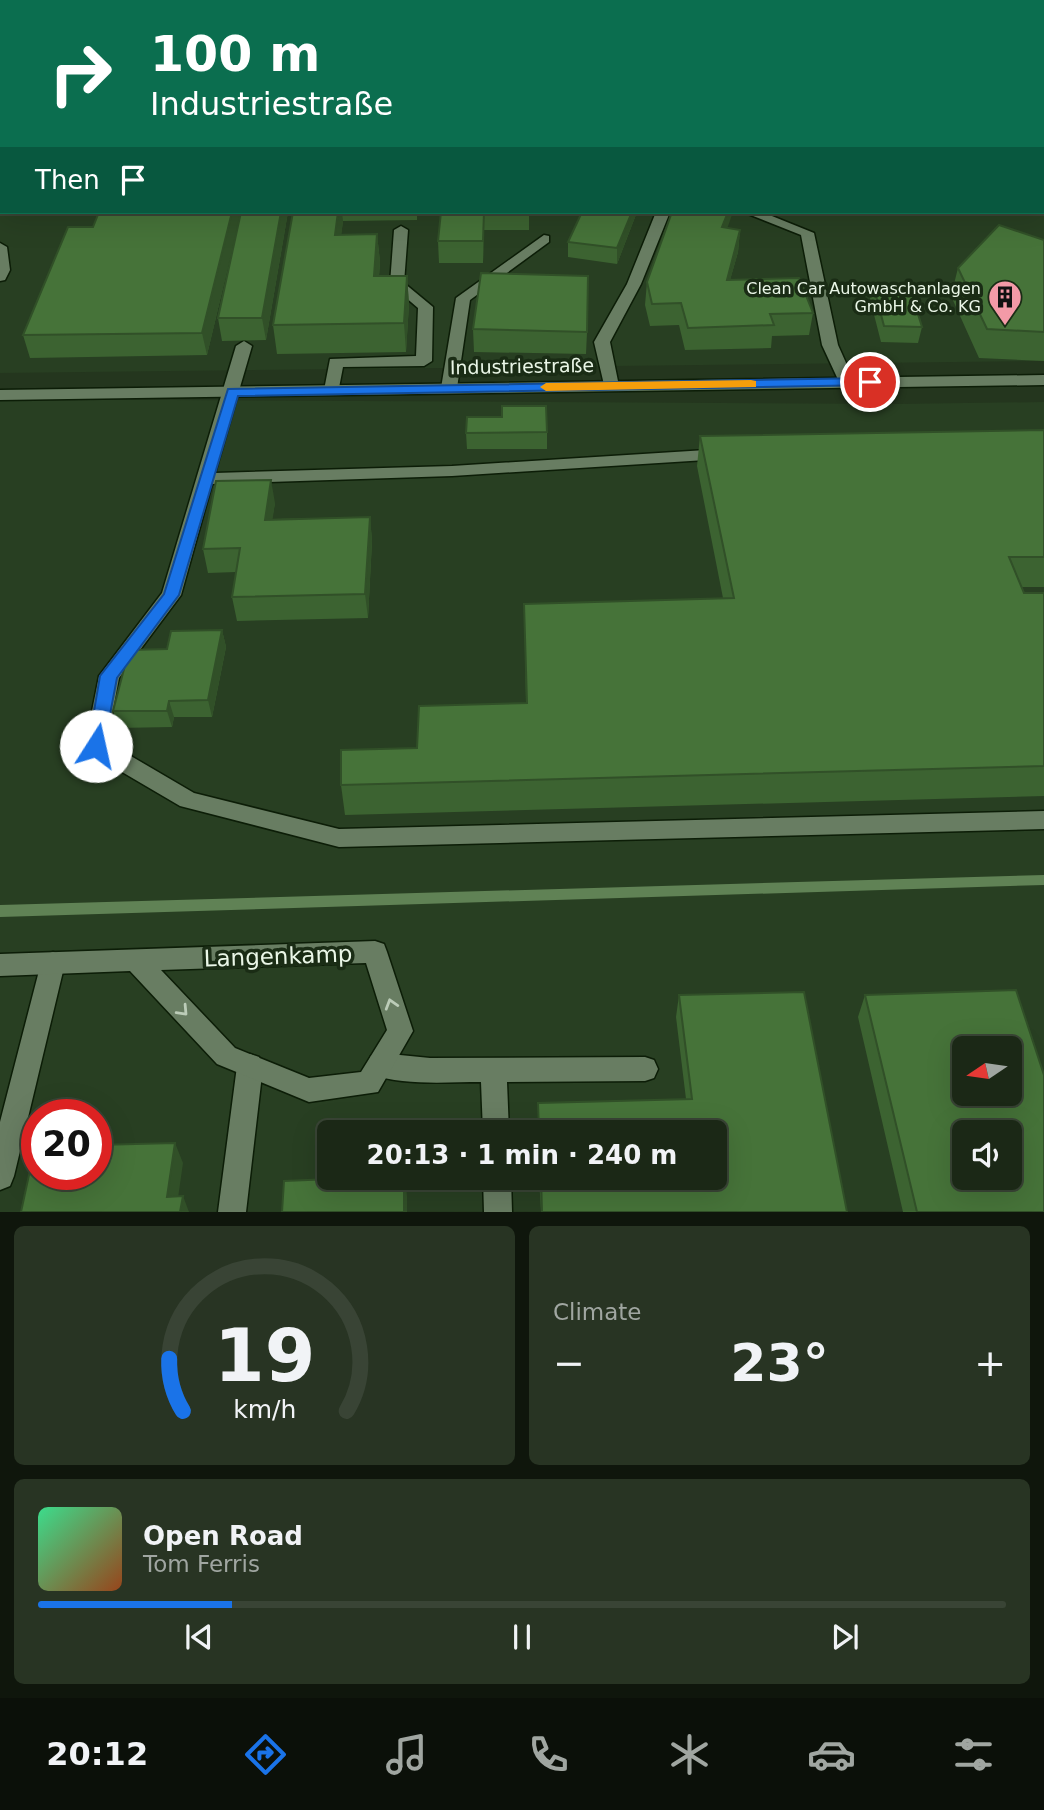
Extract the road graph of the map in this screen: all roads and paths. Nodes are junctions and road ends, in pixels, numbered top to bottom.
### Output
1 (662, 214) edge
2 (755, 214) edge
3 (401, 230) dead end
4 (544, 239) dead end
5 (0, 247) edge
6 (0, 277) edge
7 (244, 346) dead end
8 (1044, 380) edge
9 (847, 383) junction
10 (611, 386) junction
11 (449, 388) junction
12 (332, 390) junction
13 (233, 392) junction
14 (0, 395) edge
15 (741, 453) edge
16 (206, 479) junction
17 (1044, 820) edge
18 (136, 961) junction
19 (53, 963) junction
20 (0, 965) edge
21 (380, 1065) junction
22 (250, 1066) junction
23 (645, 1069) dead end
24 (494, 1070) junction
25 (496, 1120) edge
26 (0, 1177) edge
27 (497, 1190) edge
28 (232, 1212) edge
29 (498, 1212) edge

1 - 10 lane
2 - 9 street
3 - 12 street
4 - 11 street
5 - 6 lane
7 - 13 street
8 - 9 street, Industriestraße
9 - 10 street, Industriestraße
10 - 11 street, Industriestraße
11 - 12 street, Industriestraße
12 - 13 street, Industriestraße
13 - 14 street, Industriestraße
13 - 16 street
15 - 16 street
16 - 17 street
18 - 19 street, Langenkamp
21 -> 18 street, Langenkamp
18 -> 22 street, Langenkamp
19 - 20 street, Langenkamp
19 - 26 street
21 - 22 street, Langenkamp
21 - 24 street
22 - 28 street
23 - 24 street
24 - 25 street
27 - 29 street

